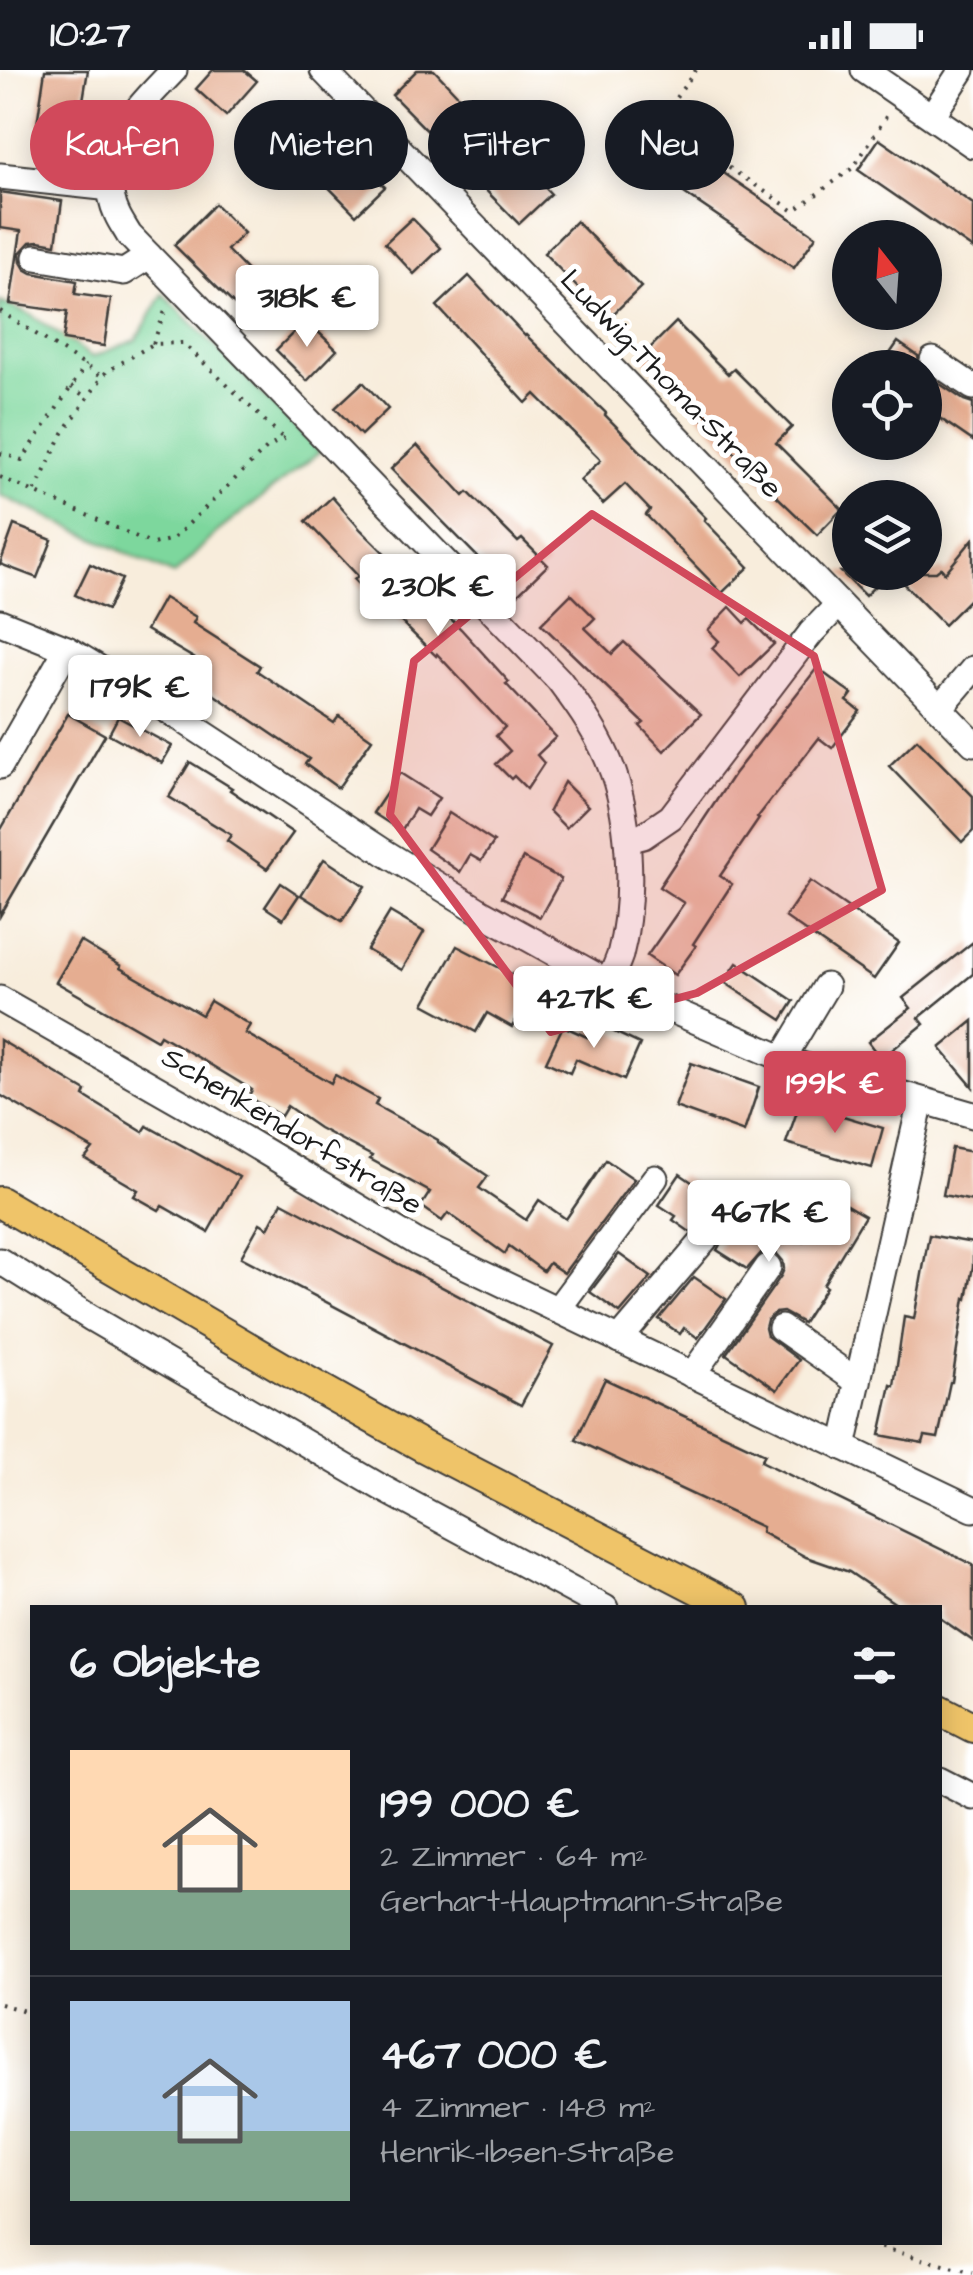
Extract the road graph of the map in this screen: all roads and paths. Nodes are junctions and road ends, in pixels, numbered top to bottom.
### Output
1 (174, 70) edge
2 (323, 70) edge
3 (696, 70) edge
4 (864, 70) edge
5 (910, 70) edge
6 (962, 70) edge
7 (895, 91) junction
8 (147, 100) edge
9 (932, 116) junction
10 (973, 145) edge
11 (0, 176) edge
12 (30, 179) edge
13 (111, 190) edge
14 (149, 256) junction
15 (36, 257) dead end
16 (176, 283) junction
17 (0, 311) edge
18 (153, 344) junction
19 (86, 365) junction
20 (942, 366) edge
21 (103, 376) junction
22 (72, 387) junction
23 (973, 387) edge
24 (88, 398) junction
25 (317, 429) junction
26 (284, 439) junction
27 (2, 453) edge
28 (0, 462) edge
29 (0, 477) edge
30 (35, 491) junction
31 (838, 604) junction
32 (0, 622) edge
33 (67, 650) junction
34 (973, 669) edge
35 (940, 708) junction
36 (973, 744) edge
37 (0, 766) edge
38 (628, 840) junction
39 (608, 983) junction
40 (826, 986) dead end
41 (0, 998) edge
42 (783, 1058) junction
43 (921, 1101) junction
44 (973, 1114) edge
45 (655, 1178) dead end
46 (0, 1202) edge
47 (706, 1239) dead end
48 (0, 1261) edge
49 (768, 1267) dead end
50 (557, 1310) junction
51 (781, 1328) dead end
52 (620, 1340) junction
53 (692, 1375) junction
54 (858, 1382) junction
55 (843, 1448) junction
56 (973, 1509) edge
57 (599, 1605) edge
58 (729, 1605) edge
59 (942, 1711) edge
60 (973, 1727) edge
61 (942, 1781) edge
62 (973, 1797) edge
63 (0, 2004) edge
64 (30, 2012) edge
65 (872, 2245) edge
66 (973, 2274) edge

1 - 8 street
2 - 31 street, Ludwig-Thoma-Straße
3 - 7 path
4 - 7 street
5 - 7 street
6 - 9 street
7 - 9 street
9 - 10 street
11 - 12 street
13 - 14 street
14 - 15 street
14 - 16 street
16 - 18 path
16 - 25 street
17 - 19 path
18 - 21 path
18 - 26 path
19 - 21 path
19 - 22 path
20 - 23 street
21 - 24 path
22 - 24 path
22 - 27 path
24 - 30 path
25 - 26 path
25 - 38 street
26 - 30 path
27 - 28 path
29 - 30 path
31 - 35 street, Ludwig-Thoma-Straße
31 - 38 street
32 - 33 street
33 - 37 street
33 - 39 street
34 - 35 street
35 - 36 street, Ludwig-Thoma-Straße
38 - 39 street
39 - 42 street
40 - 42 street
41 - 50 street, Schenkendorfstraße
42 - 43 street
43 - 44 street
43 - 54 street
45 - 50 street
46 - 58 main road
47 - 52 street
48 - 57 street
49 - 53 street
50 - 52 street, Schenkendorfstraße
51 - 54 street
52 - 53 street, Schenkendorfstraße
53 - 55 street, Schenkendorfstraße
54 - 55 street
55 - 56 street, Schenkendorfstraße
59 - 60 main road
61 - 62 street
63 - 64 path
65 - 66 path

